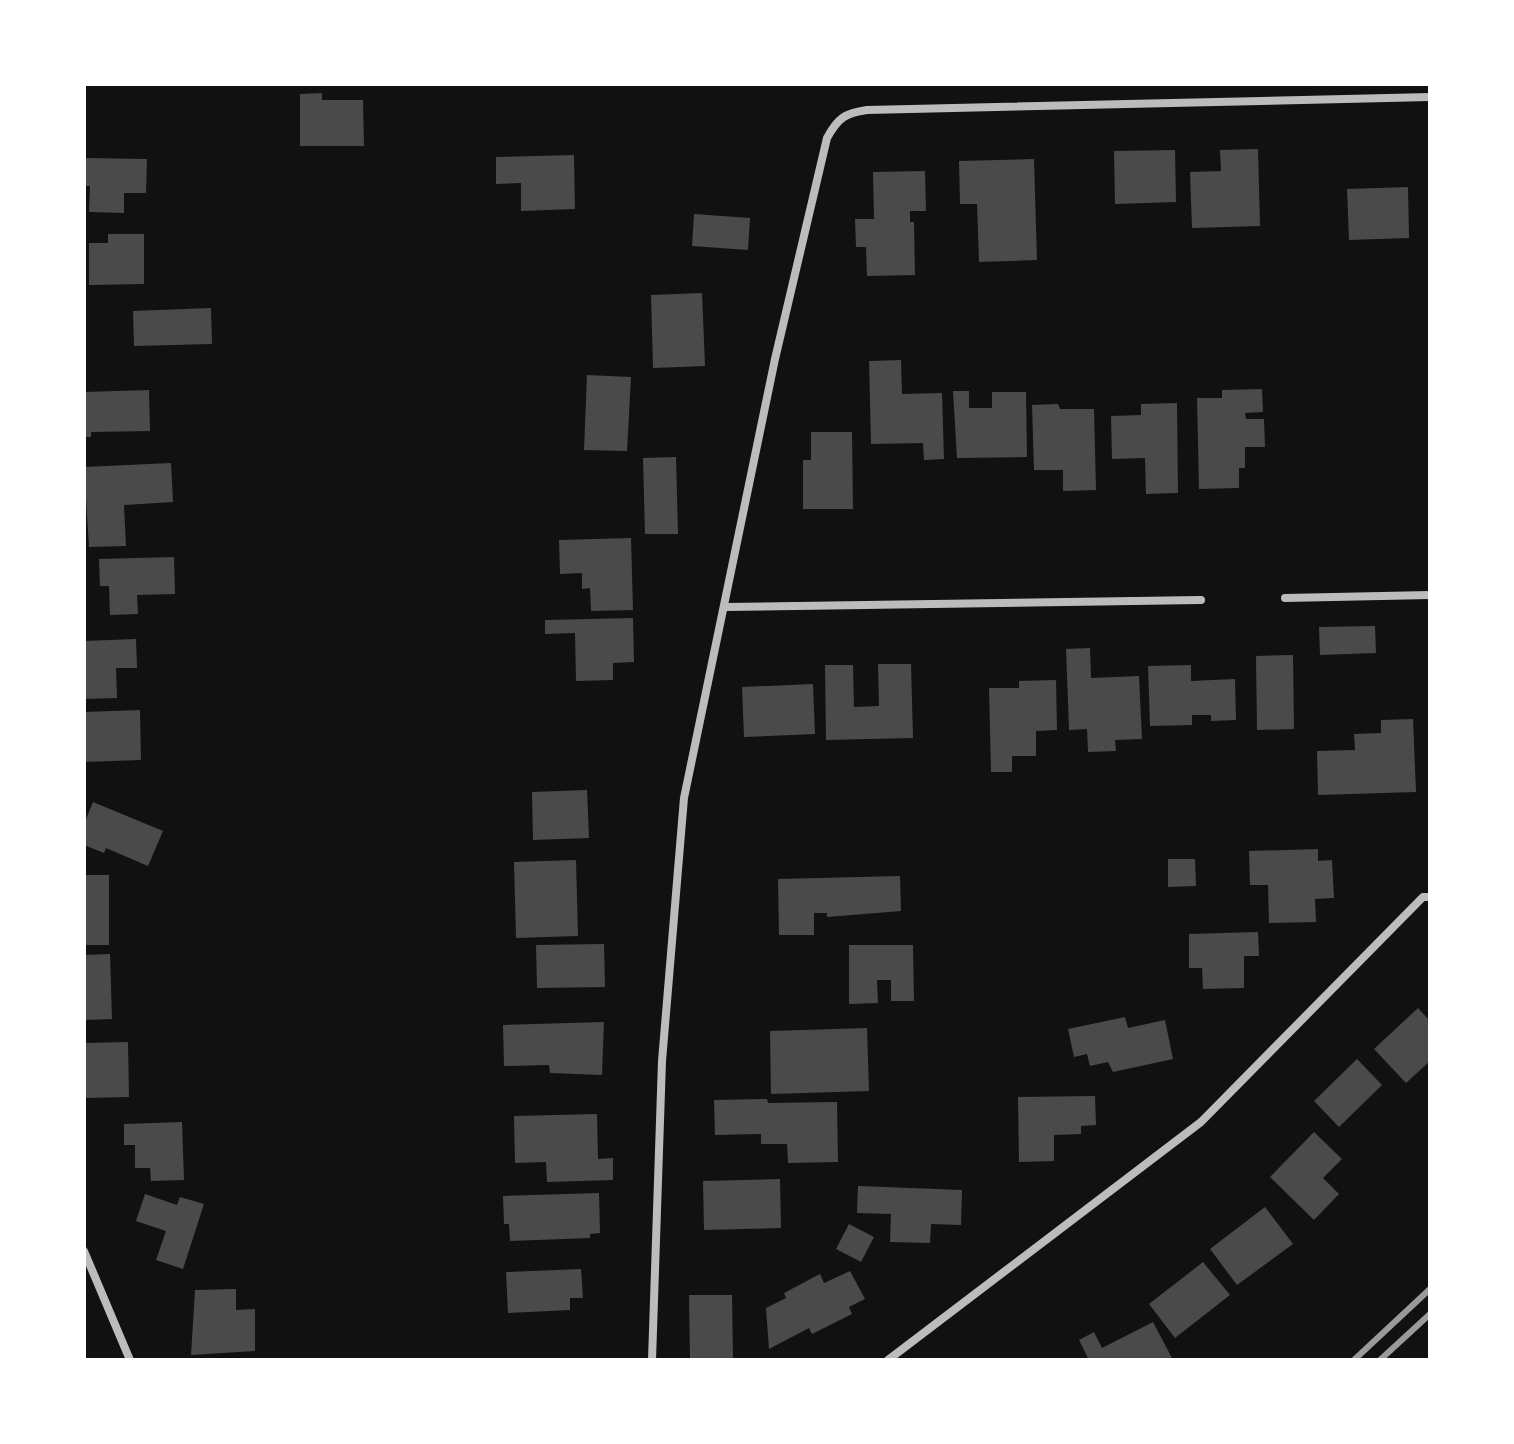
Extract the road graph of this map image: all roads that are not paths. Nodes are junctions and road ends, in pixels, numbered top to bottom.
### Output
1 (1430, 97) edge
2 (1430, 595) edge
3 (1285, 598) dead end
4 (1201, 600) dead end
5 (725, 607) junction
6 (1427, 897) edge
7 (84, 1251) edge
8 (130, 1360) edge
9 (652, 1360) edge
10 (888, 1360) edge

1 - 5 street
2 - 3 street
4 - 5 street
5 - 9 street
6 - 10 street
7 - 8 street

